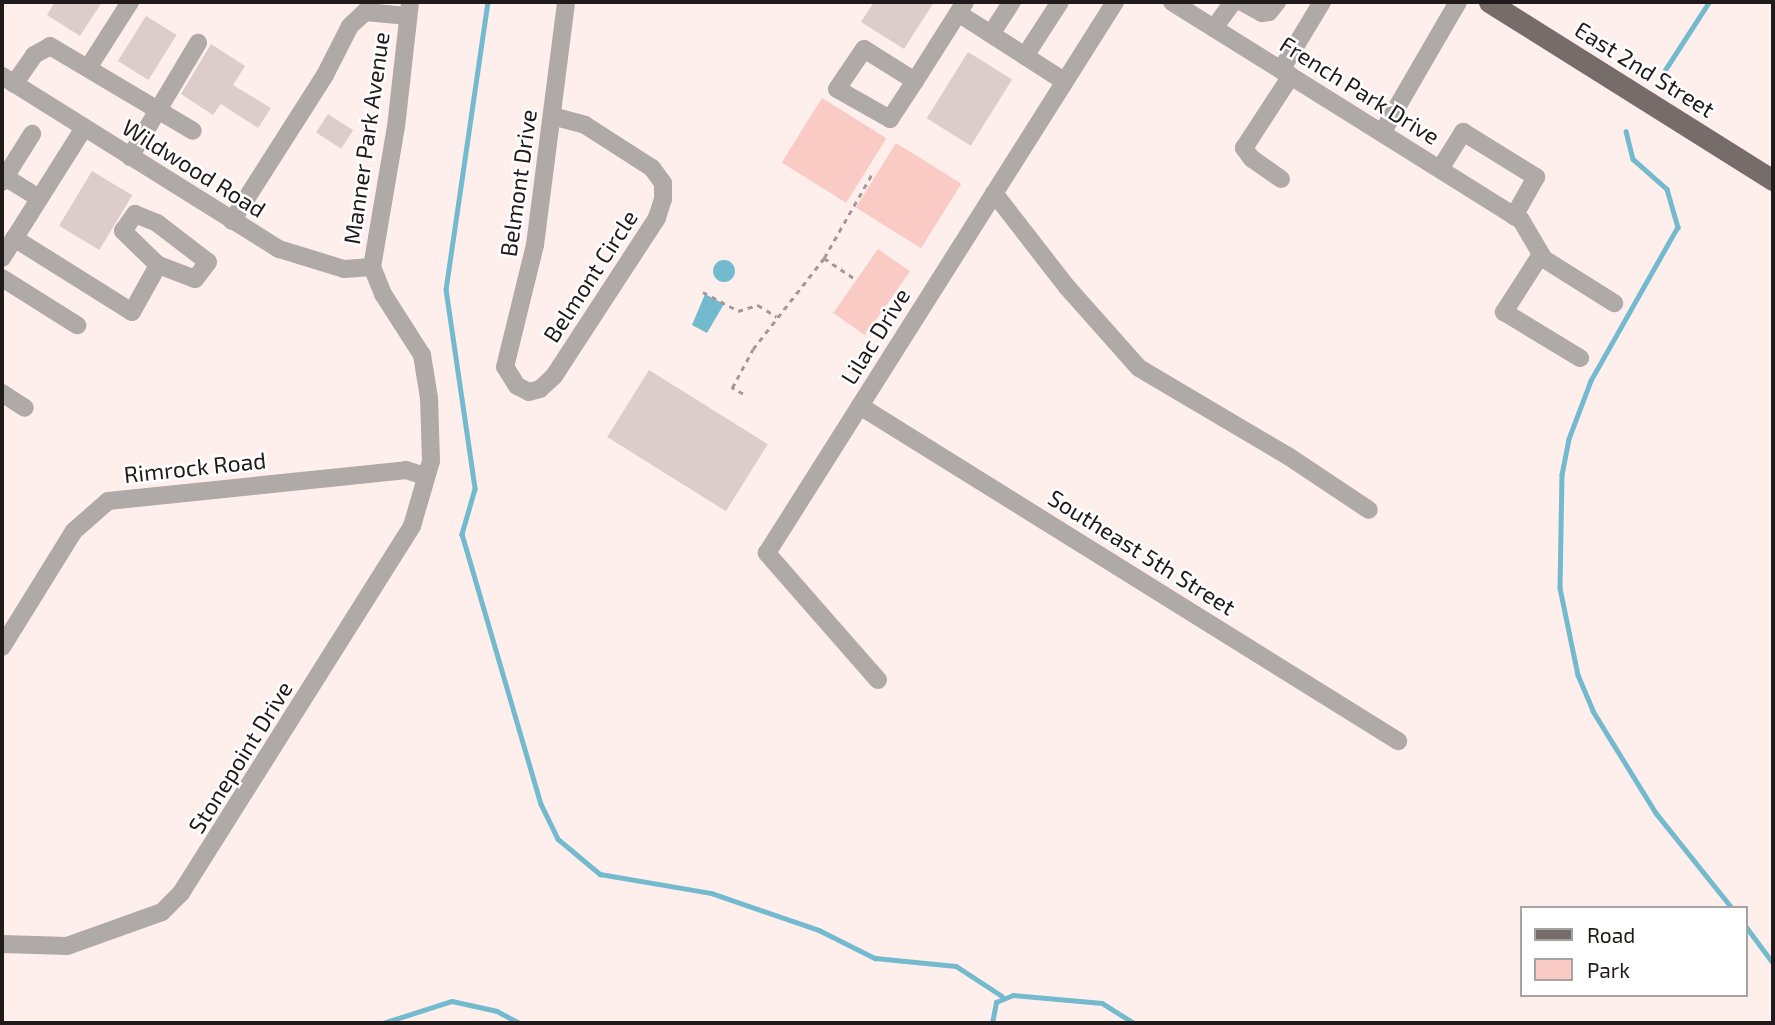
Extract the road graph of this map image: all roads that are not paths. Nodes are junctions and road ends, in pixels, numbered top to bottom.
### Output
1 (130, 2) edge
2 (566, 2) edge
3 (1012, 2) edge
4 (1060, 2) edge
5 (1115, 2) edge
6 (1172, 2) edge
7 (1233, 2) edge
8 (1242, 2) edge
9 (1277, 2) edge
10 (1322, 2) edge
11 (1458, 2) edge
12 (1489, 2) edge
13 (962, 7) edge
14 (409, 9) edge
15 (1214, 27) junction
16 (991, 34) junction
17 (198, 43) dead end
18 (1025, 56) junction
19 (88, 68) junction
20 (1286, 73) junction
21 (8, 80) edge
22 (915, 81) dead end
23 (1064, 81) junction
24 (159, 110) junction
25 (552, 116) junction
26 (84, 128) junction
27 (193, 131) dead end
28 (1382, 133) junction
29 (32, 134) dead end
30 (130, 157) junction
31 (1440, 169) junction
32 (1281, 179) dead end
33 (3, 180) edge
34 (1773, 180) edge
35 (994, 193) junction
36 (39, 198) junction
37 (1518, 218) junction
38 (232, 221) junction
39 (14, 238) junction
40 (1540, 256) junction
41 (2, 258) edge
42 (158, 265) junction
43 (372, 267) junction
44 (2, 278) edge
45 (1614, 303) dead end
46 (77, 325) dead end
47 (1580, 358) dead end
48 (505, 367) joint
49 (2, 393) edge
50 (860, 406) junction
51 (26, 408) dead end
52 (425, 476) junction
53 (1368, 510) dead end
54 (2, 647) edge
55 (878, 680) dead end
56 (1398, 741) dead end
57 (2, 944) edge

1 - 19 street
2 - 25 street, Belmont Drive
3 - 16 street
4 - 18 street
5 - 23 street, Lilac Drive
6 - 15 street, French Park Drive
7 - 15 street
8 - 9 street
10 - 20 street
11 - 28 street
12 - 34 main road, East 2nd Street
13 - 16 street
13 - 22 street
14 - 38 street
14 - 43 street, Manner Park Avenue
15 - 20 street, French Park Drive
16 - 18 street
17 - 24 street
18 - 23 street
19 - 21 street
19 - 24 street
20 - 28 street, French Park Drive
20 - 32 street
21 - 26 street, Wildwood Road
23 - 35 street, Lilac Drive
24 - 27 street
24 - 30 street
25 - 48 street, Belmont Drive
25 - 48 street, Belmont Circle
26 - 30 street, Wildwood Road
26 - 36 street
28 - 31 street, French Park Drive
29 - 33 street
30 - 38 street, Wildwood Road
31 - 37 street, French Park Drive
31 - 37 street
33 - 36 street
35 - 50 street, Lilac Drive
35 - 53 street
36 - 39 street
37 - 40 street
38 - 43 street, Wildwood Road
39 - 41 street
39 - 42 street
40 - 45 street
40 - 47 street
42 - 42 street
43 - 52 street, Manner Park Avenue
44 - 46 street
49 - 51 street
50 - 55 street, Lilac Drive
50 - 56 street, Southeast 5th Street
52 - 54 street, Rimrock Road
52 - 57 street, Stonepoint Drive

